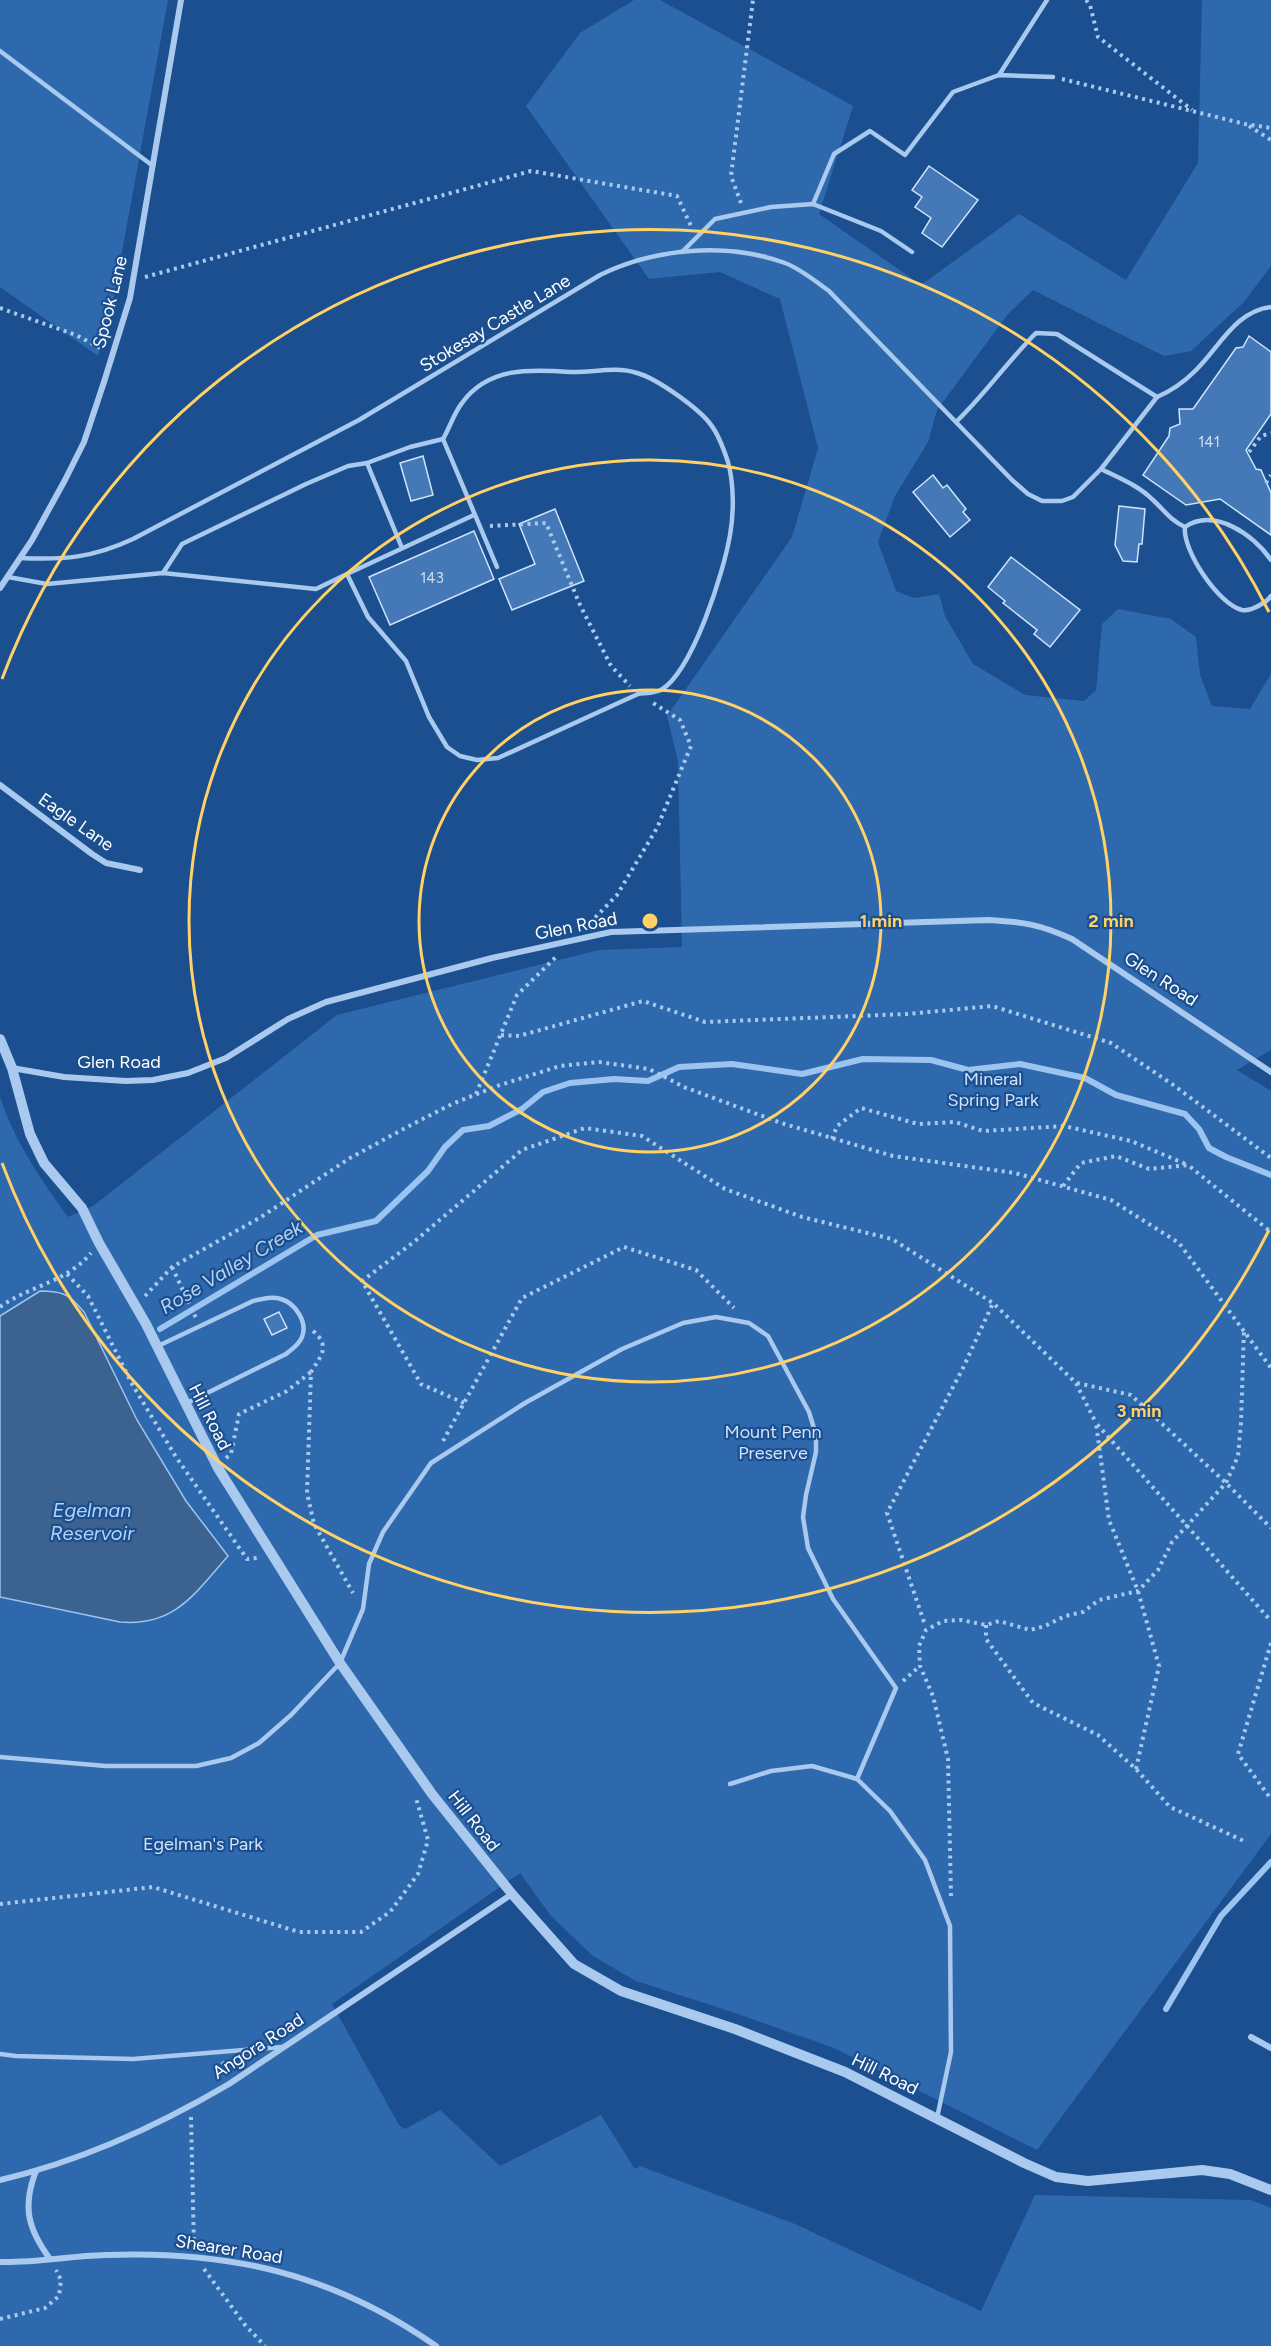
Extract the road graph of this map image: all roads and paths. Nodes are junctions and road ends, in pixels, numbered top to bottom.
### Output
1 (181, 0) edge
2 (753, 0) edge
3 (1047, 0) edge
4 (1086, 0) edge
5 (0, 51) edge
6 (999, 75) junction
7 (1053, 77) joint
8 (1194, 111) junction
9 (1245, 124) junction
10 (1271, 128) edge
11 (1271, 140) edge
12 (153, 166) junction
13 (813, 204) junction
14 (745, 211) junction
15 (696, 238) junction
16 (682, 252) junction
17 (912, 252) dead end
18 (133, 281) junction
19 (1271, 307) edge
20 (0, 308) edge
21 (113, 355) junction
22 (1157, 397) junction
23 (957, 420) junction
24 (1271, 433) edge
25 (443, 439) junction
26 (1249, 452) dead end
27 (367, 463) junction
28 (1101, 469) junction
29 (1271, 475) edge
30 (1266, 483) dead end
31 (474, 515) junction
32 (480, 526) junction
33 (1185, 528) junction
34 (402, 548) junction
35 (20, 558) junction
36 (1271, 560) edge
37 (497, 567) dead end
38 (163, 573) junction
39 (347, 574) junction
40 (8, 577) junction
41 (0, 588) edge
42 (1271, 596) edge
43 (638, 694) junction
44 (0, 785) edge
45 (140, 870) dead end
46 (574, 940) junction
47 (501, 1035) junction
48 (0, 1039) edge
49 (12, 1068) junction
50 (1271, 1072) edge
51 (475, 1095) junction
52 (832, 1139) junction
53 (1271, 1158) edge
54 (1188, 1165) junction
55 (1063, 1186) junction
56 (1271, 1232) edge
57 (99, 1243) junction
58 (172, 1267) junction
59 (67, 1274) junction
60 (993, 1303) junction
61 (136, 1306) junction
62 (0, 1307) edge
63 (195, 1317) dead end
64 (302, 1321) junction
65 (749, 1323) junction
66 (1244, 1330) junction
67 (157, 1347) junction
68 (1271, 1368) edge
69 (311, 1372) junction
70 (1076, 1383) junction
71 (464, 1403) junction
72 (184, 1405) junction
73 (1096, 1423) junction
74 (431, 1463) junction
75 (218, 1468) junction
76 (1226, 1483) junction
77 (1186, 1527) junction
78 (1271, 1528) edge
79 (259, 1558) dead end
80 (1138, 1592) junction
81 (363, 1609) junction
82 (1271, 1621) edge
83 (924, 1623) dead end
84 (986, 1625) junction
85 (1271, 1643) edge
86 (340, 1663) junction
87 (920, 1666) junction
88 (896, 1688) junction
89 (0, 1757) edge
90 (1136, 1769) junction
91 (857, 1779) junction
92 (730, 1784) dead end
93 (415, 1795) dead end
94 (1271, 1799) edge
95 (1244, 1841) dead end
96 (512, 1894) junction
97 (0, 1904) edge
98 (950, 1926) junction
99 (1251, 2037) dead end
100 (284, 2047) junction
101 (1271, 2048) edge
102 (214, 2053) junction
103 (0, 2054) edge
104 (212, 2083) dead end
105 (191, 2107) junction
106 (937, 2118) junction
107 (36, 2171) junction
108 (0, 2180) edge
109 (1271, 2190) edge
110 (195, 2256) junction
111 (50, 2259) junction
112 (0, 2262) edge
113 (0, 2319) edge
114 (266, 2346) edge
115 (436, 2346) edge

1 - 12 street, Spook Lane
2 - 14 path
3 - 6 lane
4 - 8 path
5 - 12 lane
6 - 7 lane
6 - 13 lane
7 - 8 path
8 - 9 path
9 - 10 path
9 - 11 path
12 - 18 street, Spook Lane
13 - 14 lane
13 - 17 lane
14 - 15 lane
15 - 16 lane
15 - 18 path
16 - 23 lane, Stokesay Castle Lane
16 - 35 lane, Stokesay Castle Lane
18 - 21 street, Spook Lane
19 - 22 lane
20 - 21 path
21 - 35 street, Spook Lane
22 - 23 lane
22 - 28 lane, Stokesay Castle Lane
23 - 28 lane, Stokesay Castle Lane
24 - 26 path
25 - 27 lane
25 - 31 lane
25 - 43 lane
27 - 34 lane
27 - 38 lane
28 - 33 lane
29 - 30 path
31 - 32 lane
31 - 34 lane
32 - 37 lane
32 - 43 path
33 - 36 lane
33 - 42 lane
34 - 39 lane
35 - 40 street, Spook Lane
38 - 39 lane
38 - 40 lane
39 - 43 lane
40 - 41 street, Spook Lane
43 - 46 path
44 - 45 street, Eagle Lane
46 - 47 path
46 - 49 street, Glen Road
46 - 50 street, Glen Road
47 - 51 path
47 - 53 path
48 - 49 street, Hill Road
49 - 57 street, Hill Road
51 - 52 path
51 - 58 path
52 - 54 path
52 - 55 path
54 - 55 path
54 - 56 path
55 - 66 path
57 - 59 path
57 - 61 street, Hill Road
58 - 61 path
58 - 63 path
59 - 62 path
59 - 79 path
60 - 70 path
60 - 71 path
60 - 83 path
61 - 67 street, Hill Road
64 - 67 lane
64 - 69 path
64 - 72 lane
65 - 71 path
65 - 74 lane
65 - 88 lane
66 - 68 path
66 - 76 path
67 - 72 street, Hill Road
69 - 75 path
69 - 81 path
70 - 73 path
70 - 76 path
71 - 74 path
72 - 75 street, Hill Road
73 - 77 path
73 - 80 path
74 - 81 lane
75 - 86 street, Hill Road
76 - 77 path
76 - 78 path
77 - 80 path
77 - 82 path
80 - 84 path
80 - 90 path
81 - 86 lane
84 - 87 path
84 - 90 path
85 - 94 path
86 - 89 lane
86 - 96 street, Hill Road
87 - 88 path
87 - 98 path
88 - 91 lane
90 - 95 path
91 - 92 lane
91 - 98 lane
93 - 97 path
96 - 100 street, Angora Road
96 - 106 street, Hill Road
98 - 106 lane
99 - 101 street
100 - 102 lane
100 - 105 street, Angora Road
102 - 103 lane
102 - 104 path
105 - 107 street, Angora Road
105 - 110 path
106 - 109 street, Hill Road
107 - 108 street, Angora Road
107 - 111 street
110 - 111 street, Shearer Road
110 - 114 path
110 - 115 street, Shearer Road
111 - 112 street, Shearer Road
111 - 113 path

